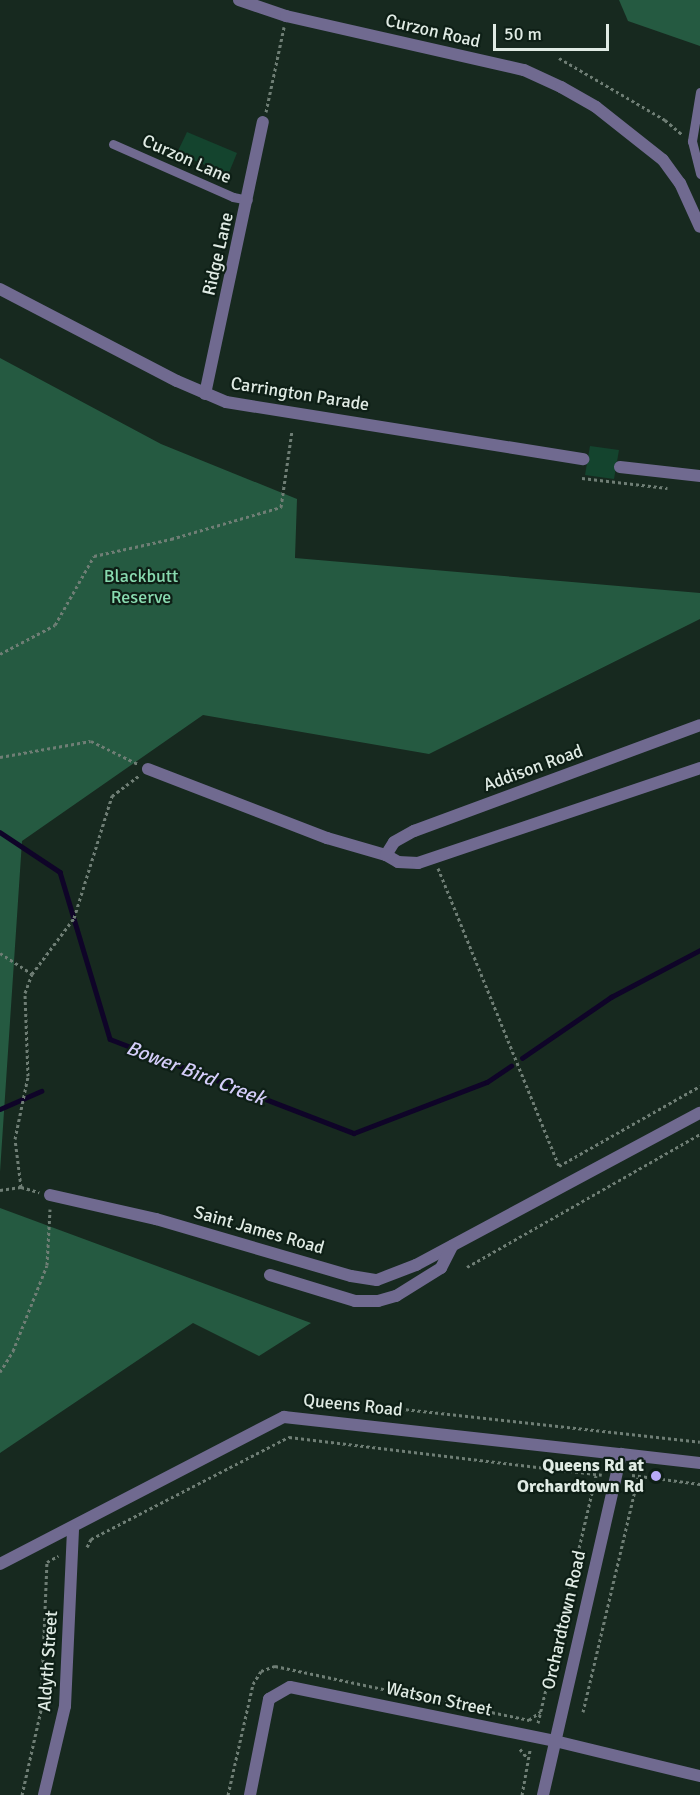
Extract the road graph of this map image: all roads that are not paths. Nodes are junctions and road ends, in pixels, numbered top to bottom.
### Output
1 (239, 0) edge
2 (700, 92) edge
3 (263, 122) road end
4 (113, 144) dead end
5 (700, 174) edge
6 (248, 200) junction
7 (700, 227) edge
8 (0, 290) edge
9 (205, 394) junction
10 (583, 459) dead end
11 (620, 467) dead end
12 (700, 476) edge
13 (700, 726) edge
14 (700, 768) edge
15 (148, 769) road end
16 (386, 855) junction
17 (700, 1113) edge
18 (50, 1196) road end
19 (452, 1246) junction
20 (270, 1275) dead end
21 (621, 1454) junction
22 (700, 1463) edge
23 (73, 1528) junction
24 (0, 1564) edge
25 (555, 1741) junction
26 (700, 1776) edge
27 (44, 1795) edge
28 (250, 1795) edge
29 (543, 1795) edge

1 - 7 street, Curzon Road
2 - 5 lane
3 - 6 street, Ridge Lane
4 - 6 lane, Curzon Lane
6 - 9 street, Ridge Lane
8 - 9 street, Carrington Parade
9 - 10 street, Carrington Parade
11 - 12 street
13 - 16 street, Addison Road
14 - 16 street
15 - 16 street
17 - 19 street, Saint James Road
18 - 19 street, Saint James Road
19 - 20 street, Saint James Road
21 - 22 street, Queens Road
21 - 23 street, Queens Road
21 - 25 street, Orchardtown Road
23 - 24 street, Queens Road
23 - 27 street, Aldyth Street
25 - 26 street, Watson Street
25 - 28 street, Watson Street
25 - 29 street, Orchardtown Road

